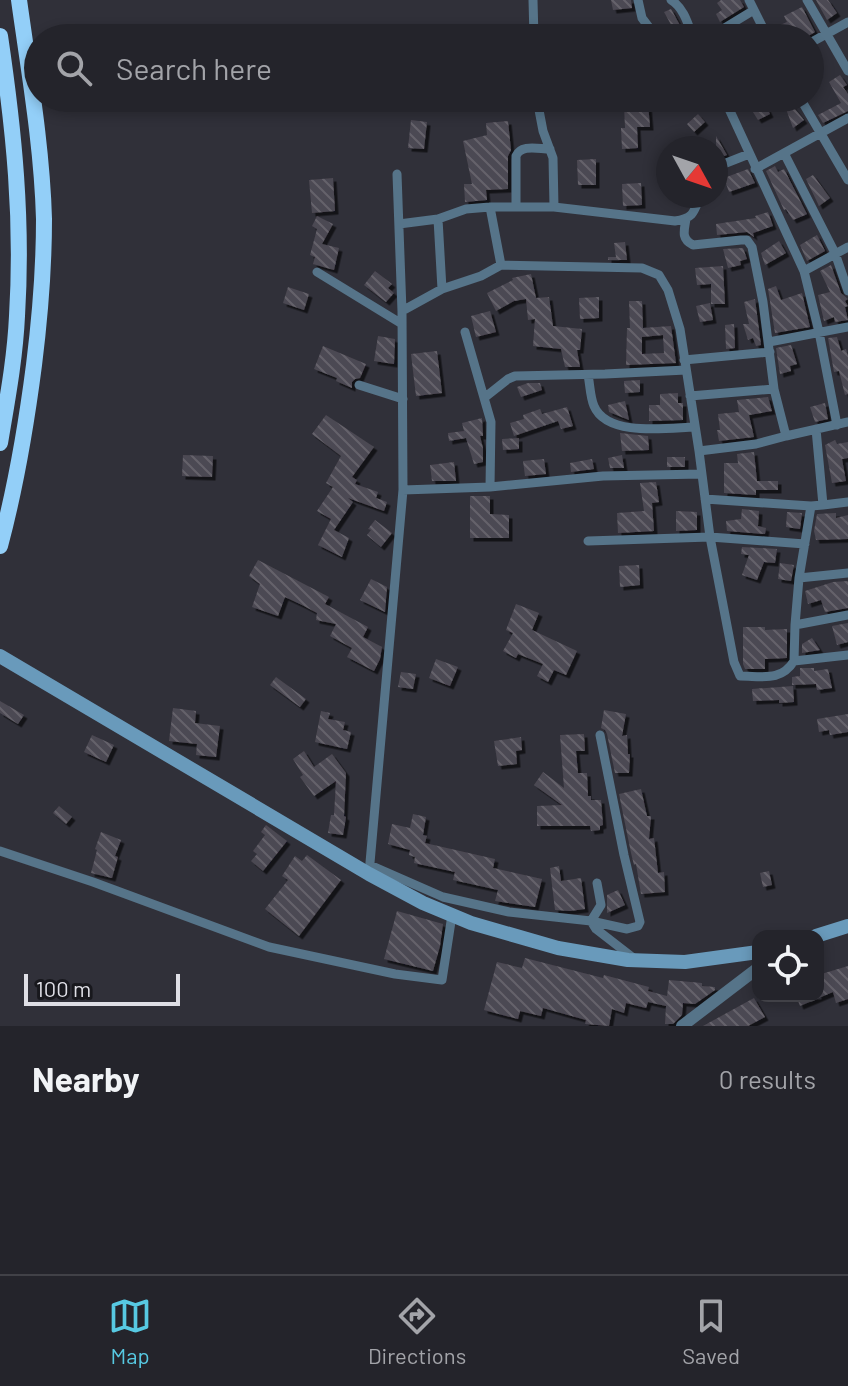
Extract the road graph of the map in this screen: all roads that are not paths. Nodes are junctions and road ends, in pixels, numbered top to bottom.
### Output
1 (19, 0) edge
2 (533, 0) edge
3 (638, 0) edge
4 (671, 0) edge
5 (749, 0) edge
6 (807, 0) edge
7 (754, 10) junction
8 (848, 22) edge
9 (534, 24) edge
10 (646, 24) edge
11 (687, 24) edge
12 (731, 24) edge
13 (761, 24) edge
14 (820, 24) edge
15 (824, 30) edge
16 (826, 34) junction
17 (0, 36) edge
18 (24, 38) edge
19 (848, 71) edge
20 (34, 112) edge
21 (540, 112) edge
22 (730, 112) edge
23 (808, 112) edge
24 (848, 118) edge
25 (819, 133) junction
26 (550, 149) junction
27 (784, 153) junction
28 (749, 154) junction
29 (728, 162) edge
30 (755, 169) junction
31 (397, 174) dead end
32 (848, 180) edge
33 (490, 207) junction
34 (516, 207) junction
35 (554, 207) junction
36 (696, 208) edge
37 (438, 219) junction
38 (686, 219) junction
39 (399, 224) junction
40 (848, 247) edge
41 (835, 253) junction
42 (501, 265) junction
43 (804, 271) junction
44 (317, 272) dead end
45 (442, 289) junction
46 (848, 291) edge
47 (402, 311) junction
48 (402, 324) junction
49 (848, 327) edge
50 (465, 332) dead end
51 (819, 332) junction
52 (770, 347) junction
53 (685, 365) junction
54 (588, 375) junction
55 (359, 385) dead end
56 (774, 389) junction
57 (690, 396) junction
58 (484, 398) junction
59 (403, 399) junction
60 (848, 422) edge
61 (837, 425) junction
62 (694, 427) junction
63 (816, 429) junction
64 (786, 436) junction
65 (0, 443) edge
66 (699, 451) junction
67 (701, 474) junction
68 (490, 487) junction
69 (403, 490) junction
70 (705, 499) junction
71 (848, 502) edge
72 (823, 505) junction
73 (811, 506) junction
74 (710, 537) junction
75 (588, 541) dead end
76 (805, 544) junction
77 (0, 546) edge
78 (848, 573) edge
79 (799, 578) junction
80 (848, 615) edge
81 (795, 625) junction
82 (848, 655) edge
83 (0, 656) edge
84 (794, 661) junction
85 (600, 735) dead end
86 (0, 851) edge
87 (370, 869) junction
88 (597, 883) dead end
89 (452, 915) junction
90 (591, 921) junction
91 (848, 926) edge
92 (824, 934) edge
93 (752, 953) edge
94 (636, 960) junction
95 (752, 973) edge
96 (682, 1026) edge

1 - 18 highway
2 - 9 street
3 - 10 street
4 - 11 street
5 - 7 street
6 - 14 street
7 - 12 street
7 - 13 street
8 - 16 street
15 - 16 street
16 - 19 street
17 - 65 highway
20 - 77 highway
21 - 26 street
22 - 28 street
23 - 25 street
24 - 25 street
25 - 27 street
25 - 32 street
26 - 34 street
26 - 35 street
27 - 30 street
27 - 41 street
28 - 29 street
28 - 30 street
30 - 43 street
31 - 39 street
33 - 34 street
33 - 37 street
33 - 42 street
34 - 35 street
35 - 38 street
36 - 38 street
37 - 39 street
37 - 45 street
38 - 52 street
39 - 47 street
40 - 41 street
41 - 43 street
41 - 46 street
42 - 45 street
42 - 53 street
43 - 51 street
44 - 48 street
45 - 47 street
47 - 48 street
48 - 59 street
49 - 51 street
50 - 58 street
51 - 52 street
51 - 61 street
52 - 53 street
52 - 56 street
53 - 54 street
53 - 57 street
54 - 58 street
54 - 62 street
55 - 59 street
56 - 57 street
56 - 64 street
57 - 62 street
58 - 68 street
59 - 69 street
60 - 61 street
61 - 63 street
62 - 66 street
63 - 64 street
63 - 72 street
64 - 66 street
66 - 67 street
67 - 68 street
67 - 70 street
68 - 69 street
69 - 87 street
70 - 73 street
70 - 74 street
71 - 72 street
72 - 73 street
73 - 76 street
74 - 75 street
74 - 76 street
74 - 84 street
76 - 79 street
78 - 79 street
79 - 81 street
80 - 81 street
81 - 84 street
82 - 84 street
83 - 87 main road
85 - 90 street
86 - 89 street
87 - 89 main road
87 - 90 street
88 - 90 street
89 - 94 main road
90 - 94 street
91 - 92 main road
93 - 94 main road
95 - 96 street

